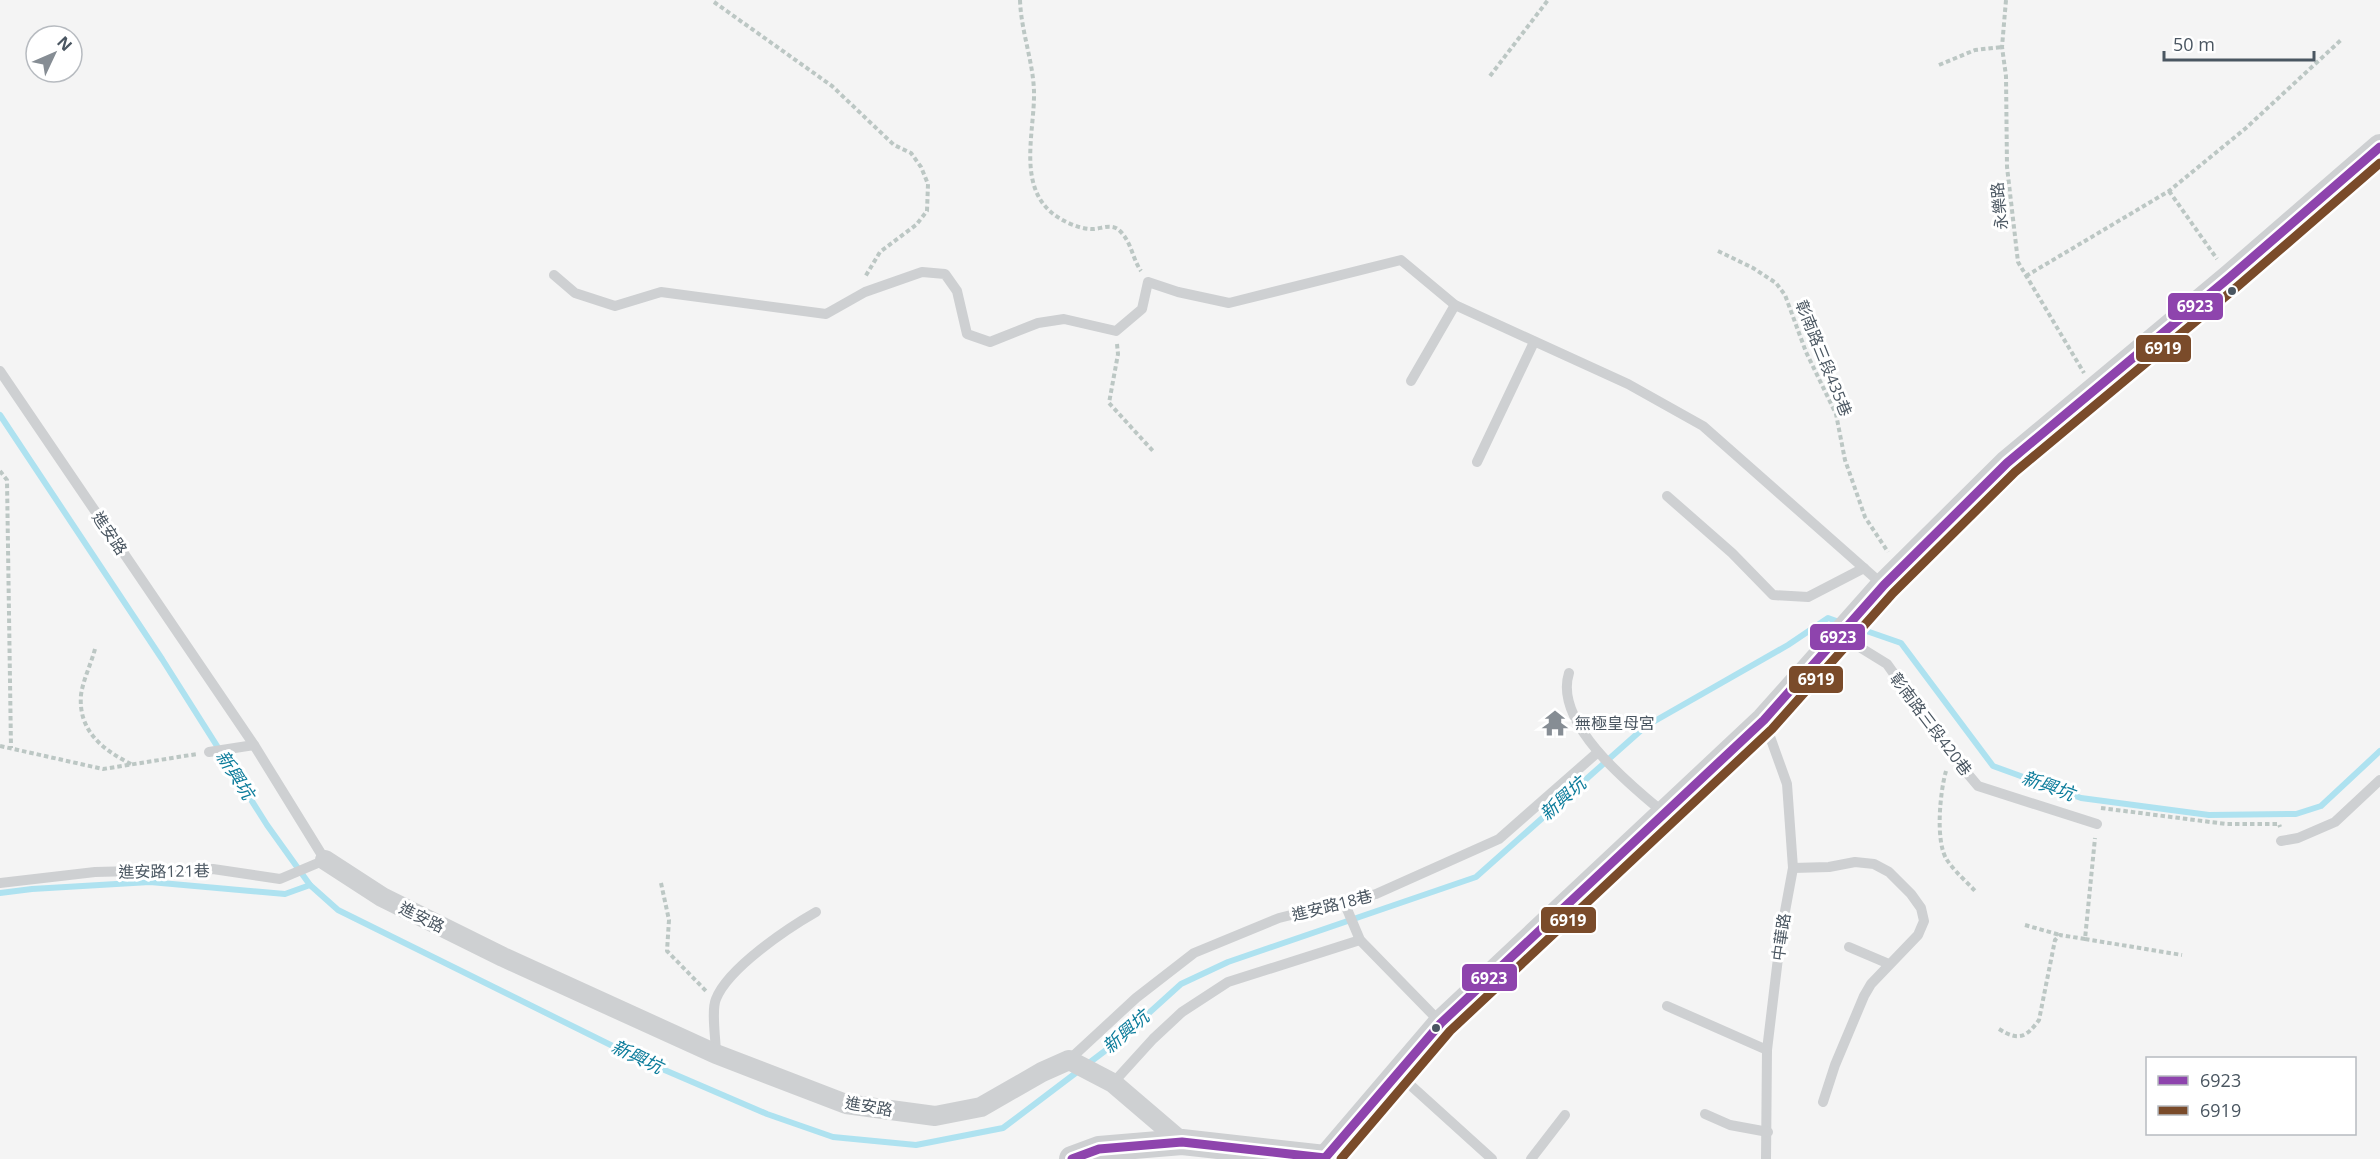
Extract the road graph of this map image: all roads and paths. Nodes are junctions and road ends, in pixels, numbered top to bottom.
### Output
1 (1020, 0) edge
2 (1548, 0) edge
3 (2006, 0) edge
4 (714, 2) dead end
5 (2341, 40) dead end
6 (2001, 47) junction
7 (1938, 65) dead end
8 (1490, 76) dead end
9 (2380, 147) edge
10 (2169, 191) junction
11 (1718, 251) dead end
12 (554, 275) dead end
13 (2026, 276) junction
14 (2230, 277) junction
15 (1148, 282) junction
16 (865, 292) junction
17 (1455, 305) junction
18 (1116, 331) junction
19 (1534, 342) junction
20 (0, 371) edge
21 (1412, 381) dead end
22 (2094, 389) junction
23 (1153, 451) dead end
24 (1477, 462) dead end
25 (0, 471) edge
26 (1666, 496) dead end
27 (1864, 568) junction
28 (1891, 577) junction
29 (1842, 633) junction
30 (95, 650) dead end
31 (1569, 673) dead end
32 (1764, 720) junction
33 (254, 745) junction
34 (0, 746) edge
35 (11, 748) junction
36 (209, 752) joint
37 (1598, 752) junction
38 (1951, 754) junction
39 (132, 764) junction
40 (2380, 780) edge
41 (2098, 807) dead end
42 (1664, 813) junction
43 (2097, 824) joint
44 (2281, 841) joint
45 (325, 860) junction
46 (1792, 868) junction
47 (0, 883) edge
48 (661, 883) dead end
49 (1976, 892) dead end
50 (1344, 903) junction
51 (816, 912) dead end
52 (2025, 925) dead end
53 (2060, 935) junction
54 (2085, 939) junction
55 (1360, 940) junction
56 (1849, 947) dead end
57 (2182, 955) dead end
58 (1889, 964) junction
59 (715, 1000) junction
60 (1667, 1006) dead end
61 (1441, 1023) junction
62 (1999, 1029) dead end
63 (1767, 1050) junction
64 (716, 1054) junction
65 (1069, 1060) junction
66 (1397, 1073) junction
67 (1113, 1083) junction
68 (1823, 1102) dead end
69 (1705, 1114) dead end
70 (1565, 1115) dead end
71 (1768, 1132) junction
72 (1182, 1142) junction
73 (1072, 1159) edge
74 (1325, 1159) edge
75 (1492, 1159) edge
76 (1531, 1159) edge
77 (1766, 1159) edge

1 - 15 path
2 - 8 path
3 - 6 path, 永樂路
4 - 16 path
5 - 10 path
6 - 7 path
6 - 13 path, 永樂路
9 - 14 street
10 - 13 path
10 - 14 path
11 - 28 path, 彰南路三段435巷
12 - 16 lane
13 - 22 path, 永樂路
14 - 22 street
15 - 17 lane
15 - 18 lane
16 - 18 lane
17 - 19 lane
17 - 21 lane
18 - 23 path
19 - 24 lane
19 - 27 lane
20 - 33 lane, 進安路
22 - 28 street
25 - 35 path
26 - 27 lane
27 - 28 lane
28 - 29 street
29 - 32 street
29 - 38 lane, 彰南路三段420巷
30 - 39 path
31 - 37 lane
32 - 42 street
32 - 46 lane, 中華路
33 - 36 lane
33 - 45 lane, 進安路
34 - 35 path
35 - 39 path
36 - 39 path
37 - 42 lane
37 - 50 lane, 進安路18巷
38 - 43 lane, 彰南路三段420巷
38 - 49 path
40 - 44 lane
41 - 44 path
42 - 61 street
43 - 54 path
45 - 47 lane, 進安路121巷
45 - 64 street, 進安路
46 - 58 lane
46 - 63 lane, 中華路
48 - 59 path
50 - 55 lane
50 - 65 lane, 進安路18巷
51 - 59 lane
52 - 53 path
53 - 54 path
53 - 62 path
54 - 57 path
55 - 61 lane
55 - 67 lane
56 - 58 lane
58 - 68 lane
59 - 64 lane
60 - 63 lane
61 - 66 street
63 - 71 lane, 中華路
64 - 65 street, 進安路
65 - 67 street
66 - 74 street
66 - 75 lane
67 - 72 street
69 - 71 lane
70 - 76 lane
71 - 77 lane, 中華路
72 - 73 street
72 - 74 street

